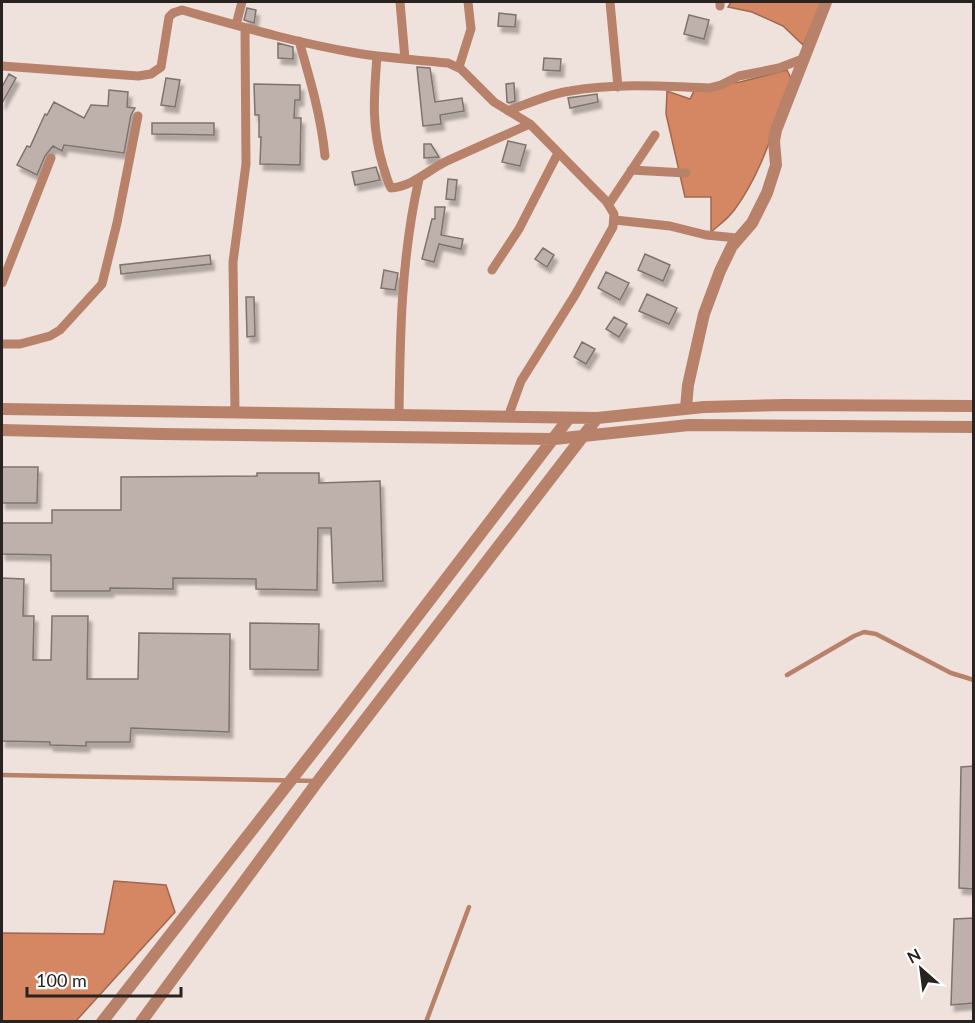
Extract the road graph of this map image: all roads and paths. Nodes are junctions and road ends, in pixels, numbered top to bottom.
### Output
1 (242, 2) edge
2 (400, 2) edge
3 (468, 2) edge
4 (610, 2) edge
5 (826, 2) edge
6 (240, 27) junction
7 (299, 41) junction
8 (377, 56) junction
9 (405, 58) junction
10 (805, 58) junction
11 (2, 66) edge
12 (459, 68) junction
13 (618, 87) junction
14 (508, 111) junction
15 (138, 116) dead end
16 (530, 124) junction
17 (655, 135) dead end
18 (558, 153) junction
19 (325, 156) dead end
20 (51, 158) dead end
21 (631, 170) junction
22 (686, 173) dead end
23 (419, 179) junction
24 (609, 204) junction
25 (615, 220) junction
26 (737, 238) junction
27 (492, 270) dead end
28 (2, 283) edge
29 (2, 344) edge
30 (974, 406) edge
31 (2, 408) edge
32 (686, 408) junction
33 (235, 413) junction
34 (399, 415) junction
35 (508, 417) junction
36 (569, 418) junction
37 (597, 418) junction
38 (974, 427) edge
39 (2, 430) edge
40 (581, 437) junction
41 (554, 439) junction
42 (787, 675) dead end
43 (974, 680) edge
44 (2, 775) edge
45 (291, 780) junction
46 (318, 781) junction
47 (470, 907) dead end
48 (102, 1022) edge
49 (141, 1022) edge
50 (426, 1022) edge

1 - 6 street
2 - 9 street
3 - 12 street
4 - 13 street
5 - 10 street
6 - 7 street
6 - 11 street
6 - 33 street
7 - 8 street
7 - 19 street
8 - 9 street
8 - 23 street
9 - 12 street
10 - 13 street
10 - 26 street
12 - 14 street
13 - 14 street
14 - 16 street
15 - 29 street
16 - 18 street
16 - 23 street
17 - 21 street
18 - 24 street
18 - 27 street
20 - 28 street
21 - 22 street
21 - 24 street
23 - 34 street
24 - 25 street
25 - 26 street
25 - 35 street
26 - 32 street
30 - 32 street
31 - 33 street
32 - 37 street
33 - 34 street
34 - 35 street
35 - 36 street
36 - 37 street
36 - 41 street
37 - 40 street
38 - 40 street
39 - 41 street
40 - 41 street
40 - 46 street
41 - 45 street
42 - 43 lane
44 - 45 lane
45 - 46 lane
45 - 48 street
46 - 49 street
47 - 50 lane

